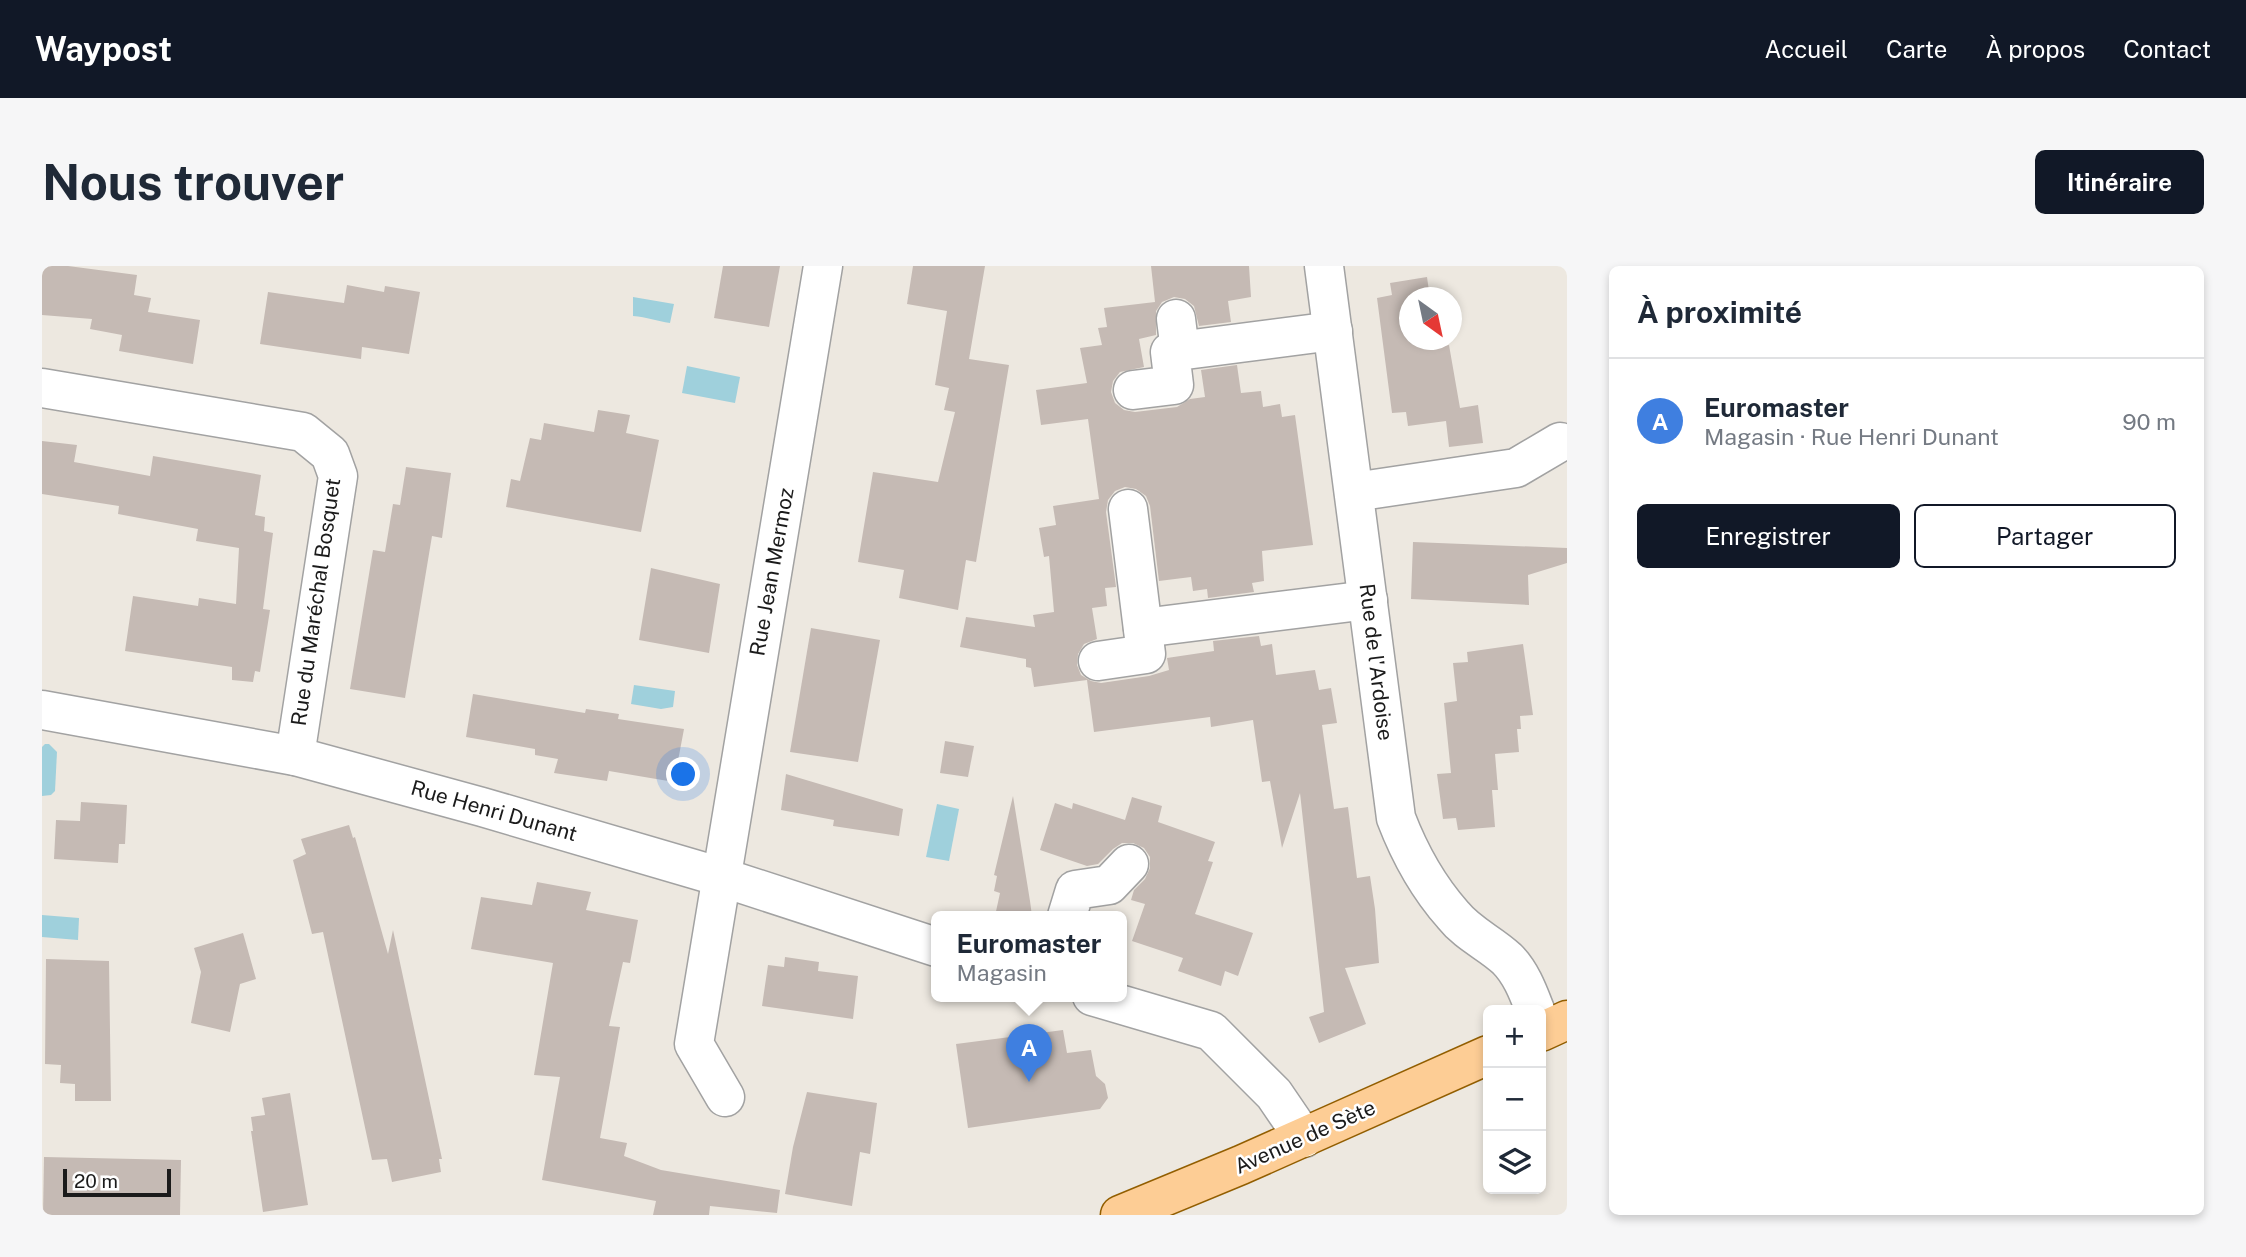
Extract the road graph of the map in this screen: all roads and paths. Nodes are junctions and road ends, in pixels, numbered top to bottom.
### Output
1 (823, 266) edge
2 (1324, 266) edge
3 (1333, 331) junction
4 (42, 388) edge
5 (1133, 390) dead end
6 (1560, 442) dead end
7 (1354, 492) junction
8 (1128, 509) dead end
9 (1368, 600) junction
10 (1143, 628) junction
11 (1098, 661) dead end
12 (42, 710) edge
13 (295, 756) junction
14 (1129, 864) dead end
15 (721, 877) junction
16 (1069, 911) edge
17 (931, 945) edge
18 (1112, 1002) edge
19 (1536, 1005) edge
20 (1483, 1057) edge
21 (725, 1097) dead end
22 (1304, 1138) junction
23 (1171, 1206) edge
24 (1120, 1215) edge

1 - 15 street, Rue Jean Mermoz
2 - 3 street, Rue de l'Ardoise
3 - 5 street
3 - 7 street, Rue de l'Ardoise
4 - 13 street, Rue du Maréchal Bosquet
6 - 7 street
7 - 9 street, Rue de l'Ardoise
8 - 10 street
9 - 10 street
9 - 19 street, Rue de l'Ardoise
10 - 11 street
12 - 13 street, Rue Henri Dunant
13 - 15 street, Rue Henri Dunant
14 - 16 street
15 - 17 street, Rue Henri Dunant
15 - 21 street, Rue Jean Mermoz
18 - 22 street
20 - 22 main road, Avenue de Sète
22 - 23 main road, Avenue de Sète
23 - 24 main road, Avenue de Sète

